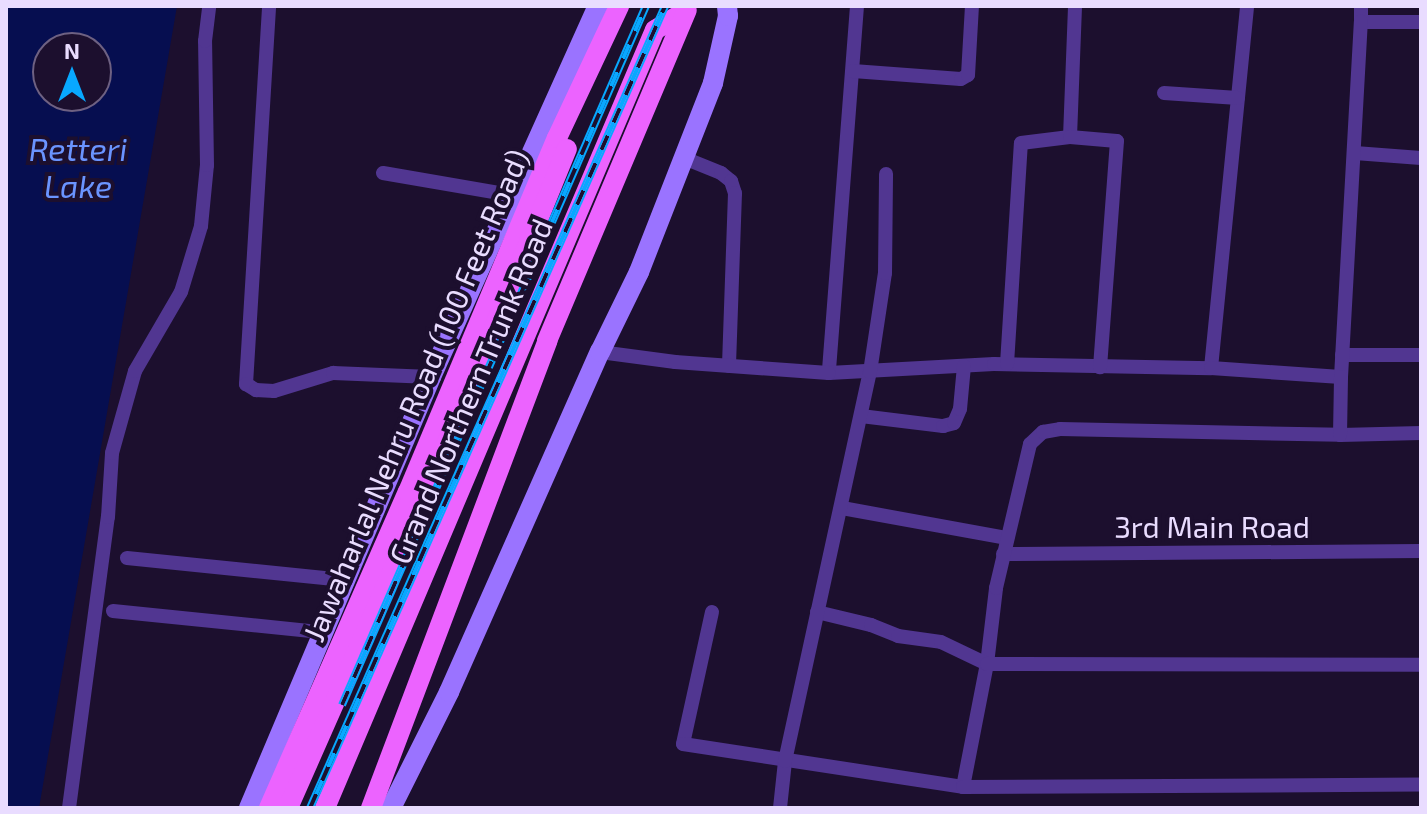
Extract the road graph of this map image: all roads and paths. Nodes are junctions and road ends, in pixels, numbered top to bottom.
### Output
1 (209, 6) edge
2 (598, 6) edge
3 (619, 6) edge
4 (626, 6) edge
5 (727, 6) edge
6 (857, 6) edge
7 (972, 6) edge
8 (1075, 6) edge
9 (1247, 6) edge
10 (1361, 6) edge
11 (269, 8) edge
12 (687, 9) edge
13 (1361, 22) junction
14 (1421, 22) edge
15 (853, 71) junction
16 (1164, 93) dead end
17 (1238, 98) junction
18 (1070, 137) junction
19 (1355, 153) junction
20 (684, 158) junction
21 (1421, 158) edge
22 (383, 173) dead end
23 (886, 174) dead end
24 (511, 195) junction
25 (600, 352) junction
26 (1342, 355) junction
27 (1421, 355) edge
28 (1007, 364) junction
29 (729, 366) junction
30 (964, 366) junction
31 (1100, 367) junction
32 (1211, 368) junction
33 (870, 372) junction
34 (829, 373) junction
35 (431, 377) junction
36 (1341, 377) junction
37 (861, 416) junction
38 (1421, 433) edge
39 (1340, 435) junction
40 (842, 508) junction
41 (1007, 538) junction
42 (1421, 551) edge
43 (1003, 554) junction
44 (127, 558) dead end
45 (344, 580) junction
46 (113, 611) dead end
47 (712, 612) dead end
48 (817, 612) junction
49 (321, 632) junction
50 (987, 664) junction
51 (1421, 665) edge
52 (785, 761) junction
53 (1421, 785) edge
54 (963, 787) junction
55 (69, 808) edge
56 (249, 808) edge
57 (269, 808) edge
58 (288, 808) edge
59 (325, 808) edge
60 (371, 808) edge
61 (391, 808) edge
62 (780, 808) edge

1 - 55 street
2 - 24 street
3 - 57 main road, Jawaharlal Nehru Road (100 Feet Road)
4 - 58 main road, Grand Northern Trunk Road
5 - 20 street
6 - 15 street
7 - 15 street
8 - 18 street
9 - 17 street
10 - 13 street
11 - 35 street
12 - 59 main road, Grand Northern Trunk Road
12 - 60 main road
13 - 14 street
13 - 19 street
15 - 34 street
16 - 17 street
17 - 32 street
18 - 28 street
18 - 31 street
19 - 21 street
19 - 26 street
20 - 25 street
20 - 29 street
22 - 24 street
23 - 33 street
24 - 35 street
25 - 29 street
25 - 61 street
26 - 27 street
26 - 36 street
28 - 30 street
28 - 31 street
29 - 34 street
30 - 33 street
30 - 37 street
31 - 32 street
32 - 36 street
33 - 34 street
33 - 37 street
35 - 45 street
36 - 39 street
37 - 40 street
38 - 39 street
39 - 41 street
40 - 41 street
40 - 48 street
41 - 43 street
42 - 43 street, 3rd Main Road
43 - 50 street
44 - 45 street
45 - 49 street
46 - 49 street
47 - 52 street
48 - 50 street
48 - 52 street
49 - 56 street
50 - 51 street
50 - 54 street
52 - 54 street
52 - 62 street
53 - 54 street

